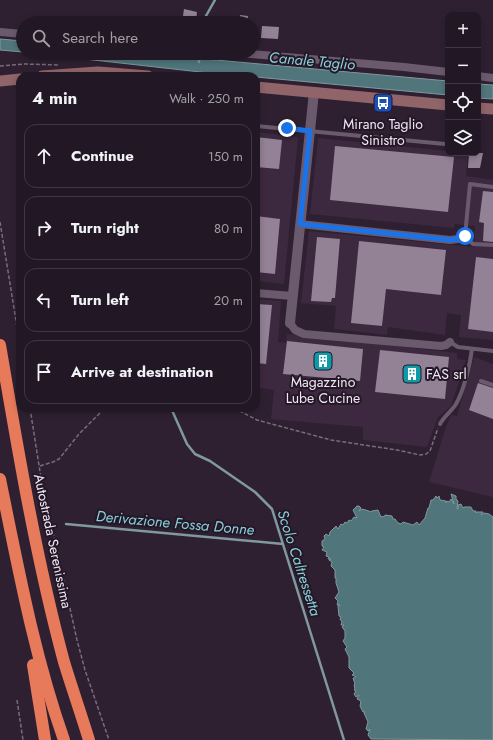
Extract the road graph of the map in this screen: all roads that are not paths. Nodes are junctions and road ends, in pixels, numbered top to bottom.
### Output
1 (0, 32) edge
2 (16, 33) edge
3 (260, 55) edge
4 (445, 72) edge
5 (481, 76) edge
6 (493, 78) edge
7 (16, 79) edge
8 (0, 81) edge
9 (260, 86) edge
10 (314, 92) junction
11 (445, 105) edge
12 (481, 108) edge
13 (493, 109) edge
14 (260, 126) edge
15 (310, 131) junction
16 (445, 144) dead end
17 (493, 187) edge
18 (300, 224) junction
19 (465, 236) junction
20 (493, 245) edge
21 (260, 293) edge
22 (292, 296) junction
23 (290, 323) joint
24 (450, 342) joint
25 (0, 346) edge
26 (472, 349) junction
27 (493, 351) edge
28 (481, 381) dead end
29 (493, 385) edge
30 (440, 424) road end
31 (0, 479) edge
32 (0, 504) edge
33 (47, 589) junction
34 (45, 740) edge
35 (64, 740) edge
36 (89, 740) edge
37 (98, 740) edge

1 - 2 street
3 - 4 street
5 - 6 street
7 - 8 main road
9 - 10 main road
10 - 11 main road
10 - 15 street
12 - 13 main road
14 - 15 lane
15 - 16 lane
15 - 18 street
17 - 19 lane
18 - 19 street
18 - 22 street
19 - 20 lane
21 - 22 street
22 - 23 street
23 - 24 street
24 - 26 lane
25 - 33 highway, Autostrada Serenissima
26 - 27 lane
26 - 30 lane
28 - 29 lane
31 - 35 highway
32 - 34 highway
33 - 36 highway, Autostrada Serenissima
33 - 37 highway

